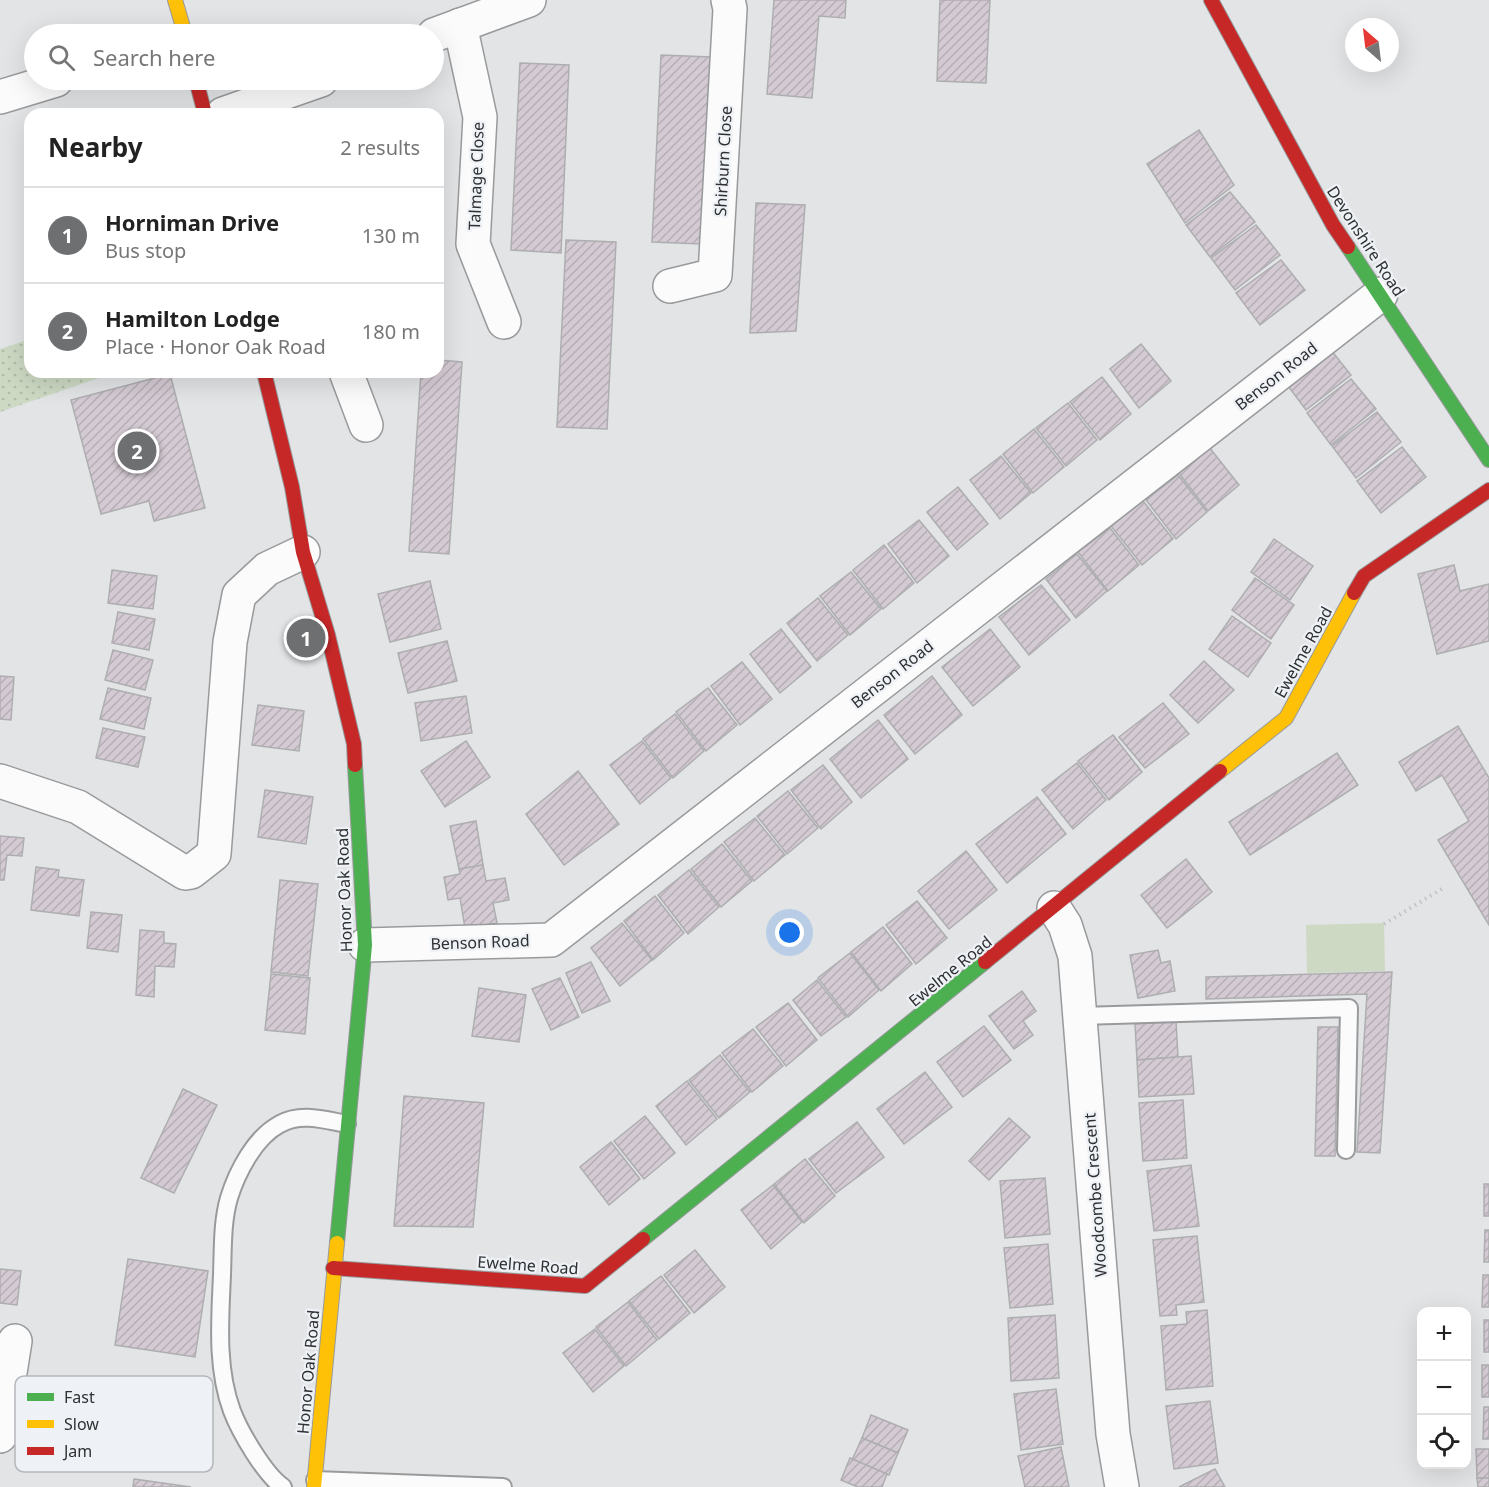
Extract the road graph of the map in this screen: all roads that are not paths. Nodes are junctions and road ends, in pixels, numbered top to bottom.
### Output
1 (529, 0) edge
2 (728, 0) edge
3 (1211, 0) edge
4 (447, 30) edge
5 (25, 90) edge
6 (199, 90) edge
7 (309, 94) edge
8 (0, 98) edge
9 (203, 108) edge
10 (250, 108) edge
11 (670, 286) dead end
12 (1381, 294) junction
13 (504, 322) dead end
14 (265, 378) edge
15 (348, 378) edge
16 (366, 424) dead end
17 (1489, 460) edge
18 (1489, 490) edge
19 (303, 552) junction
20 (0, 781) edge
21 (1054, 908) junction
22 (365, 945) junction
23 (1081, 1016) junction
24 (347, 1124) junction
25 (1347, 1150) dead end
26 (333, 1268) junction
27 (15, 1341) dead end
28 (0, 1436) edge
29 (314, 1484) edge
30 (283, 1487) edge
31 (503, 1487) edge
32 (1122, 1487) edge

1 - 4 street
2 - 11 street, Shirburn Close
3 - 12 street, Devonshire Road
4 - 13 street, Talmage Close
5 - 8 street
6 - 9 street
7 - 10 street
12 - 17 street, Devonshire Road
12 - 22 street, Benson Road
14 - 19 street, Honor Oak Road
15 - 16 street
18 - 21 street, Ewelme Road
19 - 20 street
19 - 22 street, Honor Oak Road
21 - 23 street, Woodcombe Crescent
21 - 26 street, Ewelme Road
22 - 24 street, Honor Oak Road
23 - 25 lane
23 - 32 street, Woodcombe Crescent
24 - 26 street, Honor Oak Road
24 - 30 lane
26 - 29 street, Honor Oak Road
27 - 28 street
29 - 31 lane

